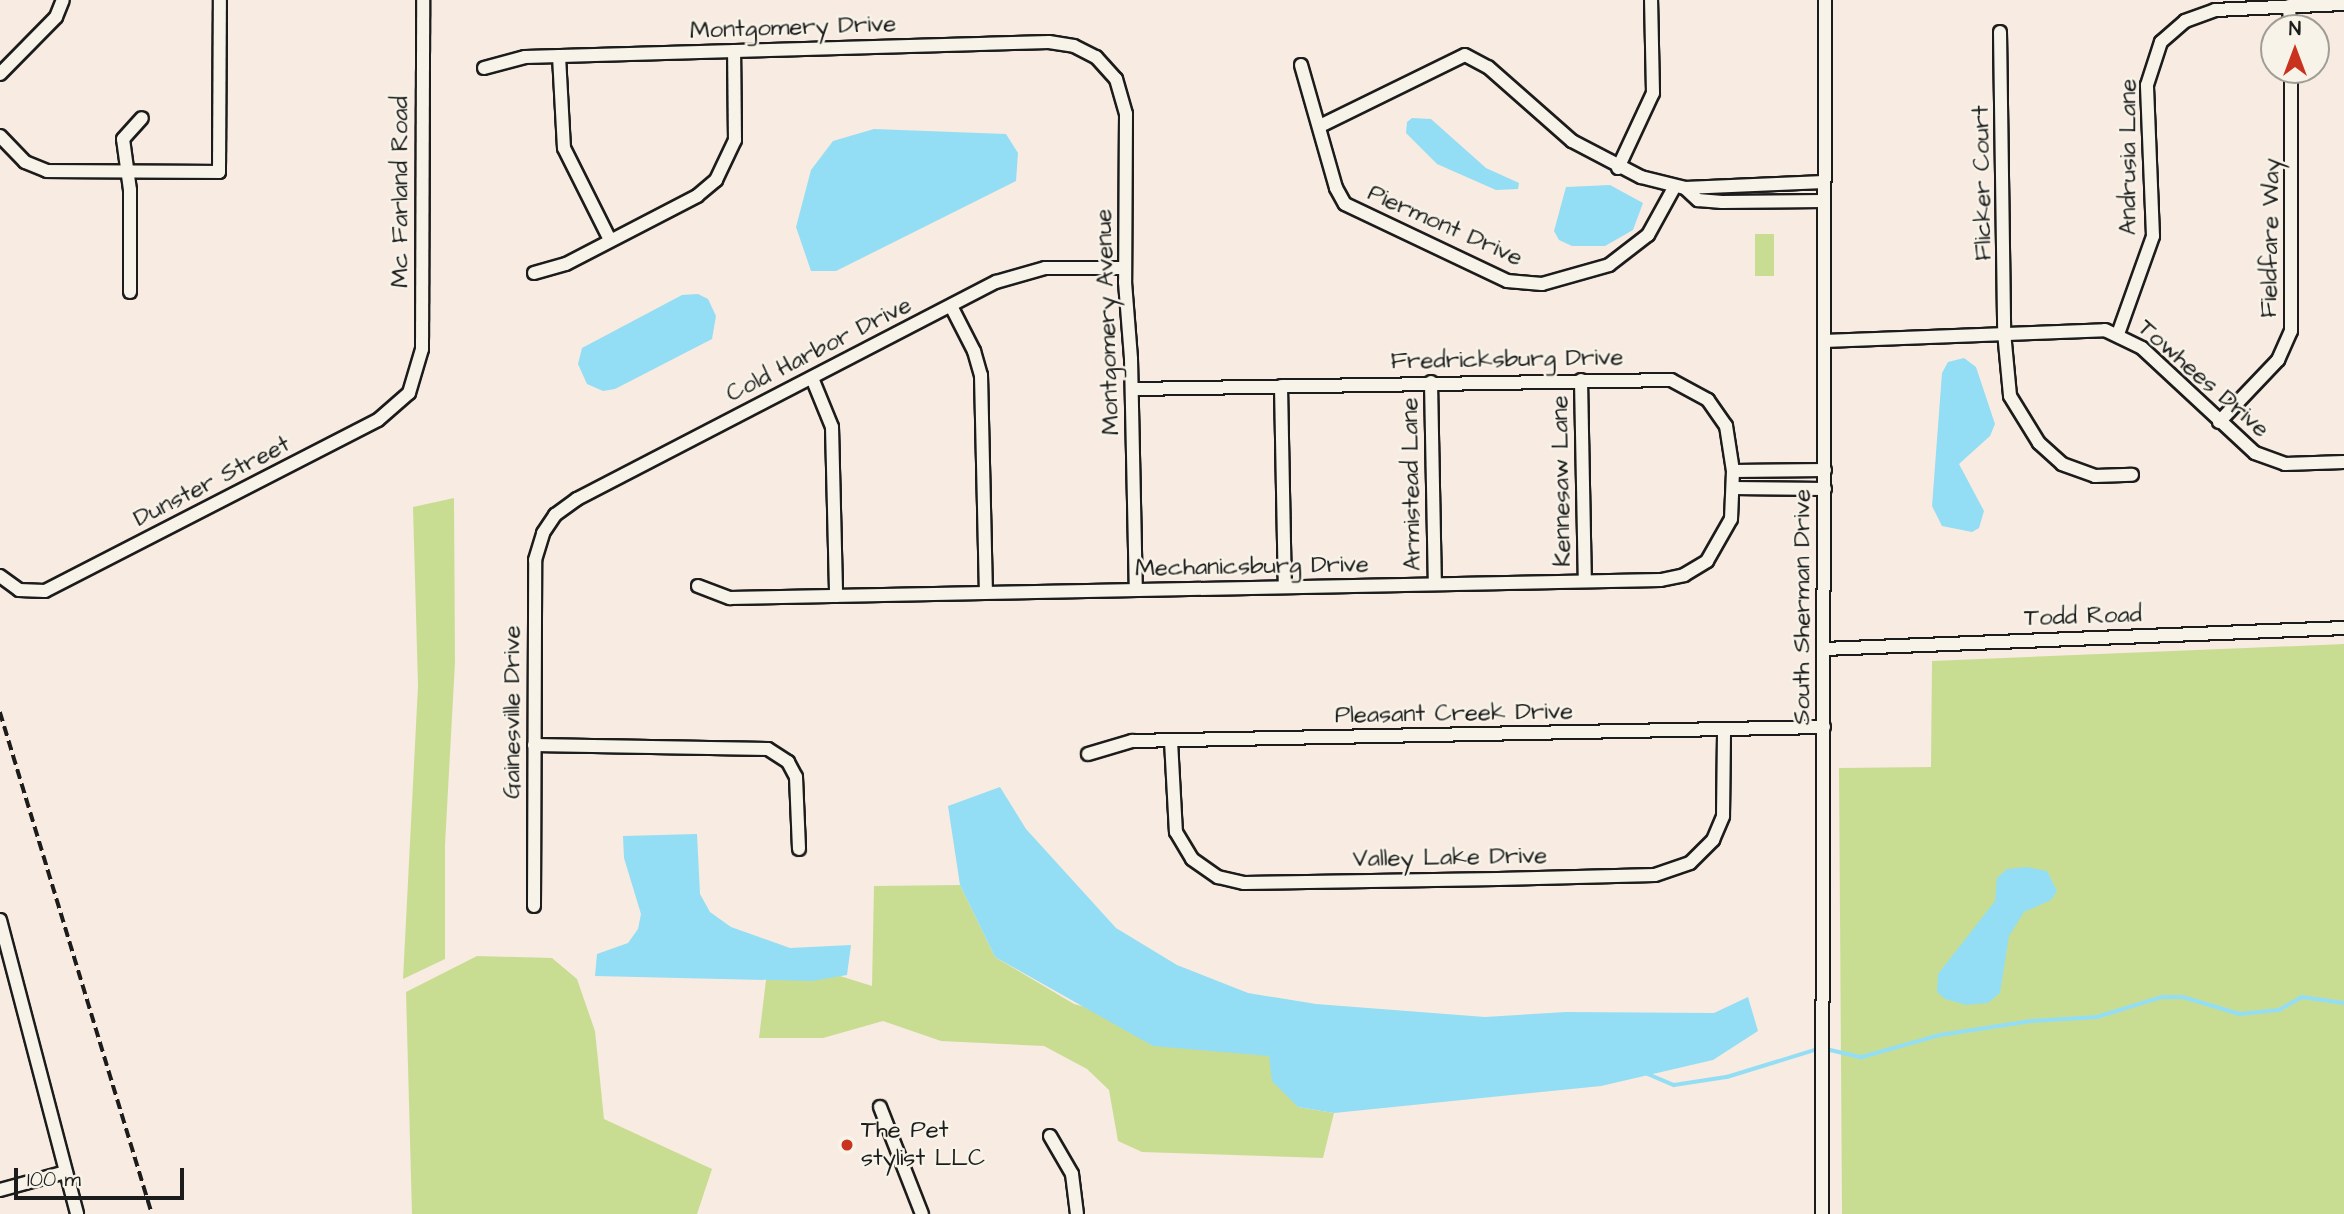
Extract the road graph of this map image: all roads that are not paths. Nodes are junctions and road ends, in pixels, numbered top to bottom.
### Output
1 (63, 0) edge
2 (220, 0) edge
3 (423, 0) edge
4 (1651, 0) edge
5 (1825, 0) edge
6 (2344, 4) edge
7 (2289, 6) junction
8 (2289, 14) edge
9 (2000, 32) dead end
10 (734, 51) junction
11 (559, 56) junction
12 (1101, 61) joint
13 (1301, 65) dead end
14 (484, 68) dead end
15 (0, 74) edge
16 (2291, 84) edge
17 (142, 118) dead end
18 (1320, 126) junction
19 (0, 136) edge
20 (1618, 168) junction
21 (127, 171) junction
22 (1824, 182) junction
23 (1680, 187) junction
24 (1823, 201) junction
25 (610, 240) junction
26 (1125, 268) junction
27 (534, 273) dead end
28 (130, 292) dead end
29 (951, 306) junction
30 (2004, 332) junction
31 (2118, 334) junction
32 (1824, 341) junction
33 (812, 378) junction
34 (1581, 380) junction
35 (1431, 382) junction
36 (414, 383) joint
37 (1281, 386) junction
38 (1132, 389) junction
39 (2219, 422) junction
40 (2344, 462) edge
41 (1825, 470) junction
42 (1733, 471) junction
43 (2132, 475) dead end
44 (1733, 488) junction
45 (1825, 489) junction
46 (550, 522) joint
47 (0, 576) edge
48 (1585, 581) junction
49 (1435, 584) junction
50 (698, 586) dead end
51 (1285, 587) junction
52 (1136, 590) junction
53 (986, 593) junction
54 (836, 596) junction
55 (2344, 628) edge
56 (1824, 649) junction
57 (1824, 727) junction
58 (1724, 729) junction
59 (1171, 741) junction
60 (534, 745) junction
61 (1088, 754) dead end
62 (799, 849) dead end
63 (534, 906) dead end
64 (0, 920) edge
65 (880, 1107) dead end
66 (1050, 1136) dead end
67 (66, 1172) junction
68 (0, 1190) edge
69 (77, 1214) edge
70 (922, 1214) edge
71 (1077, 1214) edge
72 (1822, 1214) edge

1 - 15 street
2 - 21 street
3 - 36 street, Mc Farland Road
4 - 20 street
5 - 22 street, South Sherman Drive
6 - 7 street
7 - 8 street
7 - 31 street, Andrusia Lane
9 - 30 street, Flicker Court
10 - 11 street, Montgomery Drive
10 - 12 street, Montgomery Drive
10 - 25 street
11 - 14 street, Montgomery Drive
11 - 25 street
12 - 26 street, Montgomery Avenue
13 - 18 street, Piermont Drive
16 - 39 street, Fieldfare Way
17 - 21 street
18 - 20 street
18 - 23 street, Piermont Drive
19 - 21 street
20 - 23 street
21 - 28 street
22 - 23 street
22 - 24 street, South Sherman Drive
23 - 24 street
24 - 32 street, South Sherman Drive
25 - 27 street
26 - 29 street, Cold Harbor Drive
26 - 38 street, Montgomery Avenue
29 - 33 street, Cold Harbor Drive
29 - 53 street
30 - 31 street, Towhees Drive
30 - 32 street, Towhees Drive
30 - 43 street, Flicker Court
31 - 39 street, Towhees Drive
32 - 41 street, South Sherman Drive
33 - 46 street, Cold Harbor Drive
33 - 54 street
34 - 35 street, Fredricksburg Drive
34 - 42 street, Fredricksburg Drive
34 - 48 street, Kennesaw Lane
35 - 37 street, Fredricksburg Drive
35 - 49 street, Armistead Lane
36 - 47 street, Dunster Street
37 - 38 street, Fredricksburg Drive
37 - 51 street
38 - 52 street, Montgomery Avenue
39 - 40 street, Towhees Drive
41 - 42 street
41 - 45 street, South Sherman Drive
42 - 44 street, Mechanicsburg Drive
44 - 45 street
44 - 48 street, Mechanicsburg Drive
45 - 56 street, South Sherman Drive
46 - 60 street, Gainesville Drive
48 - 49 street, Mechanicsburg Drive
49 - 51 street, Mechanicsburg Drive
50 - 54 street, Mechanicsburg Drive
51 - 52 street, Mechanicsburg Drive
52 - 53 street, Mechanicsburg Drive
53 - 54 street, Mechanicsburg Drive
55 - 56 street, Todd Road
56 - 57 street, South Sherman Drive
57 - 58 street, Pleasant Creek Drive
57 - 72 street, South Sherman Drive
58 - 59 street, Pleasant Creek Drive
58 - 59 street, Valley Lake Drive
59 - 61 street, Pleasant Creek Drive
60 - 62 street
60 - 63 street, Gainesville Drive
64 - 67 street
65 - 70 street
66 - 71 street
67 - 68 street
67 - 69 street

